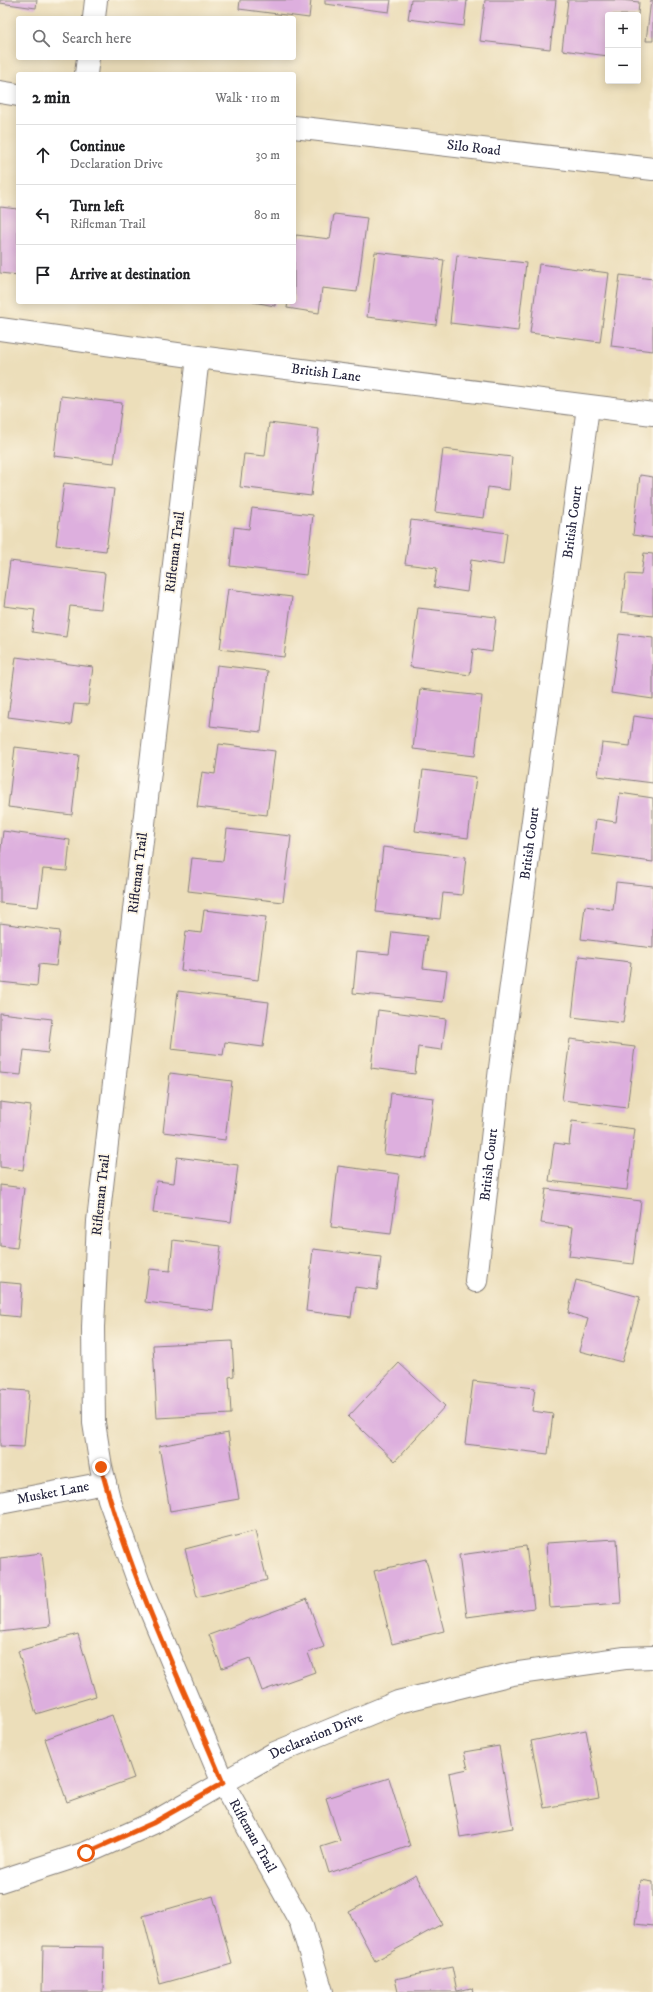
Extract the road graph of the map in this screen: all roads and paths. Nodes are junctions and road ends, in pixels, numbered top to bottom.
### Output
1 (96, 0) edge
2 (94, 16) edge
3 (88, 60) edge
4 (86, 72) edge
5 (0, 92) edge
6 (16, 95) edge
7 (296, 127) edge
8 (653, 169) edge
9 (0, 329) edge
10 (198, 357) junction
11 (588, 407) junction
12 (653, 414) edge
13 (476, 1281) dead end
14 (105, 1484) junction
15 (0, 1503) edge
16 (653, 1657) edge
17 (223, 1783) junction
18 (0, 1881) edge
19 (322, 1992) edge

1 - 2 street
3 - 4 street
5 - 6 street
7 - 8 street, Silo Road
9 - 10 street, British Lane
10 - 11 street, British Lane
10 - 14 street, Rifleman Trail
11 - 12 street, British Lane
11 - 13 street, British Court
14 - 15 street, Musket Lane
14 - 17 street, Rifleman Trail
16 - 17 street, Declaration Drive
17 - 18 street, Declaration Drive
17 - 19 street, Rifleman Trail

